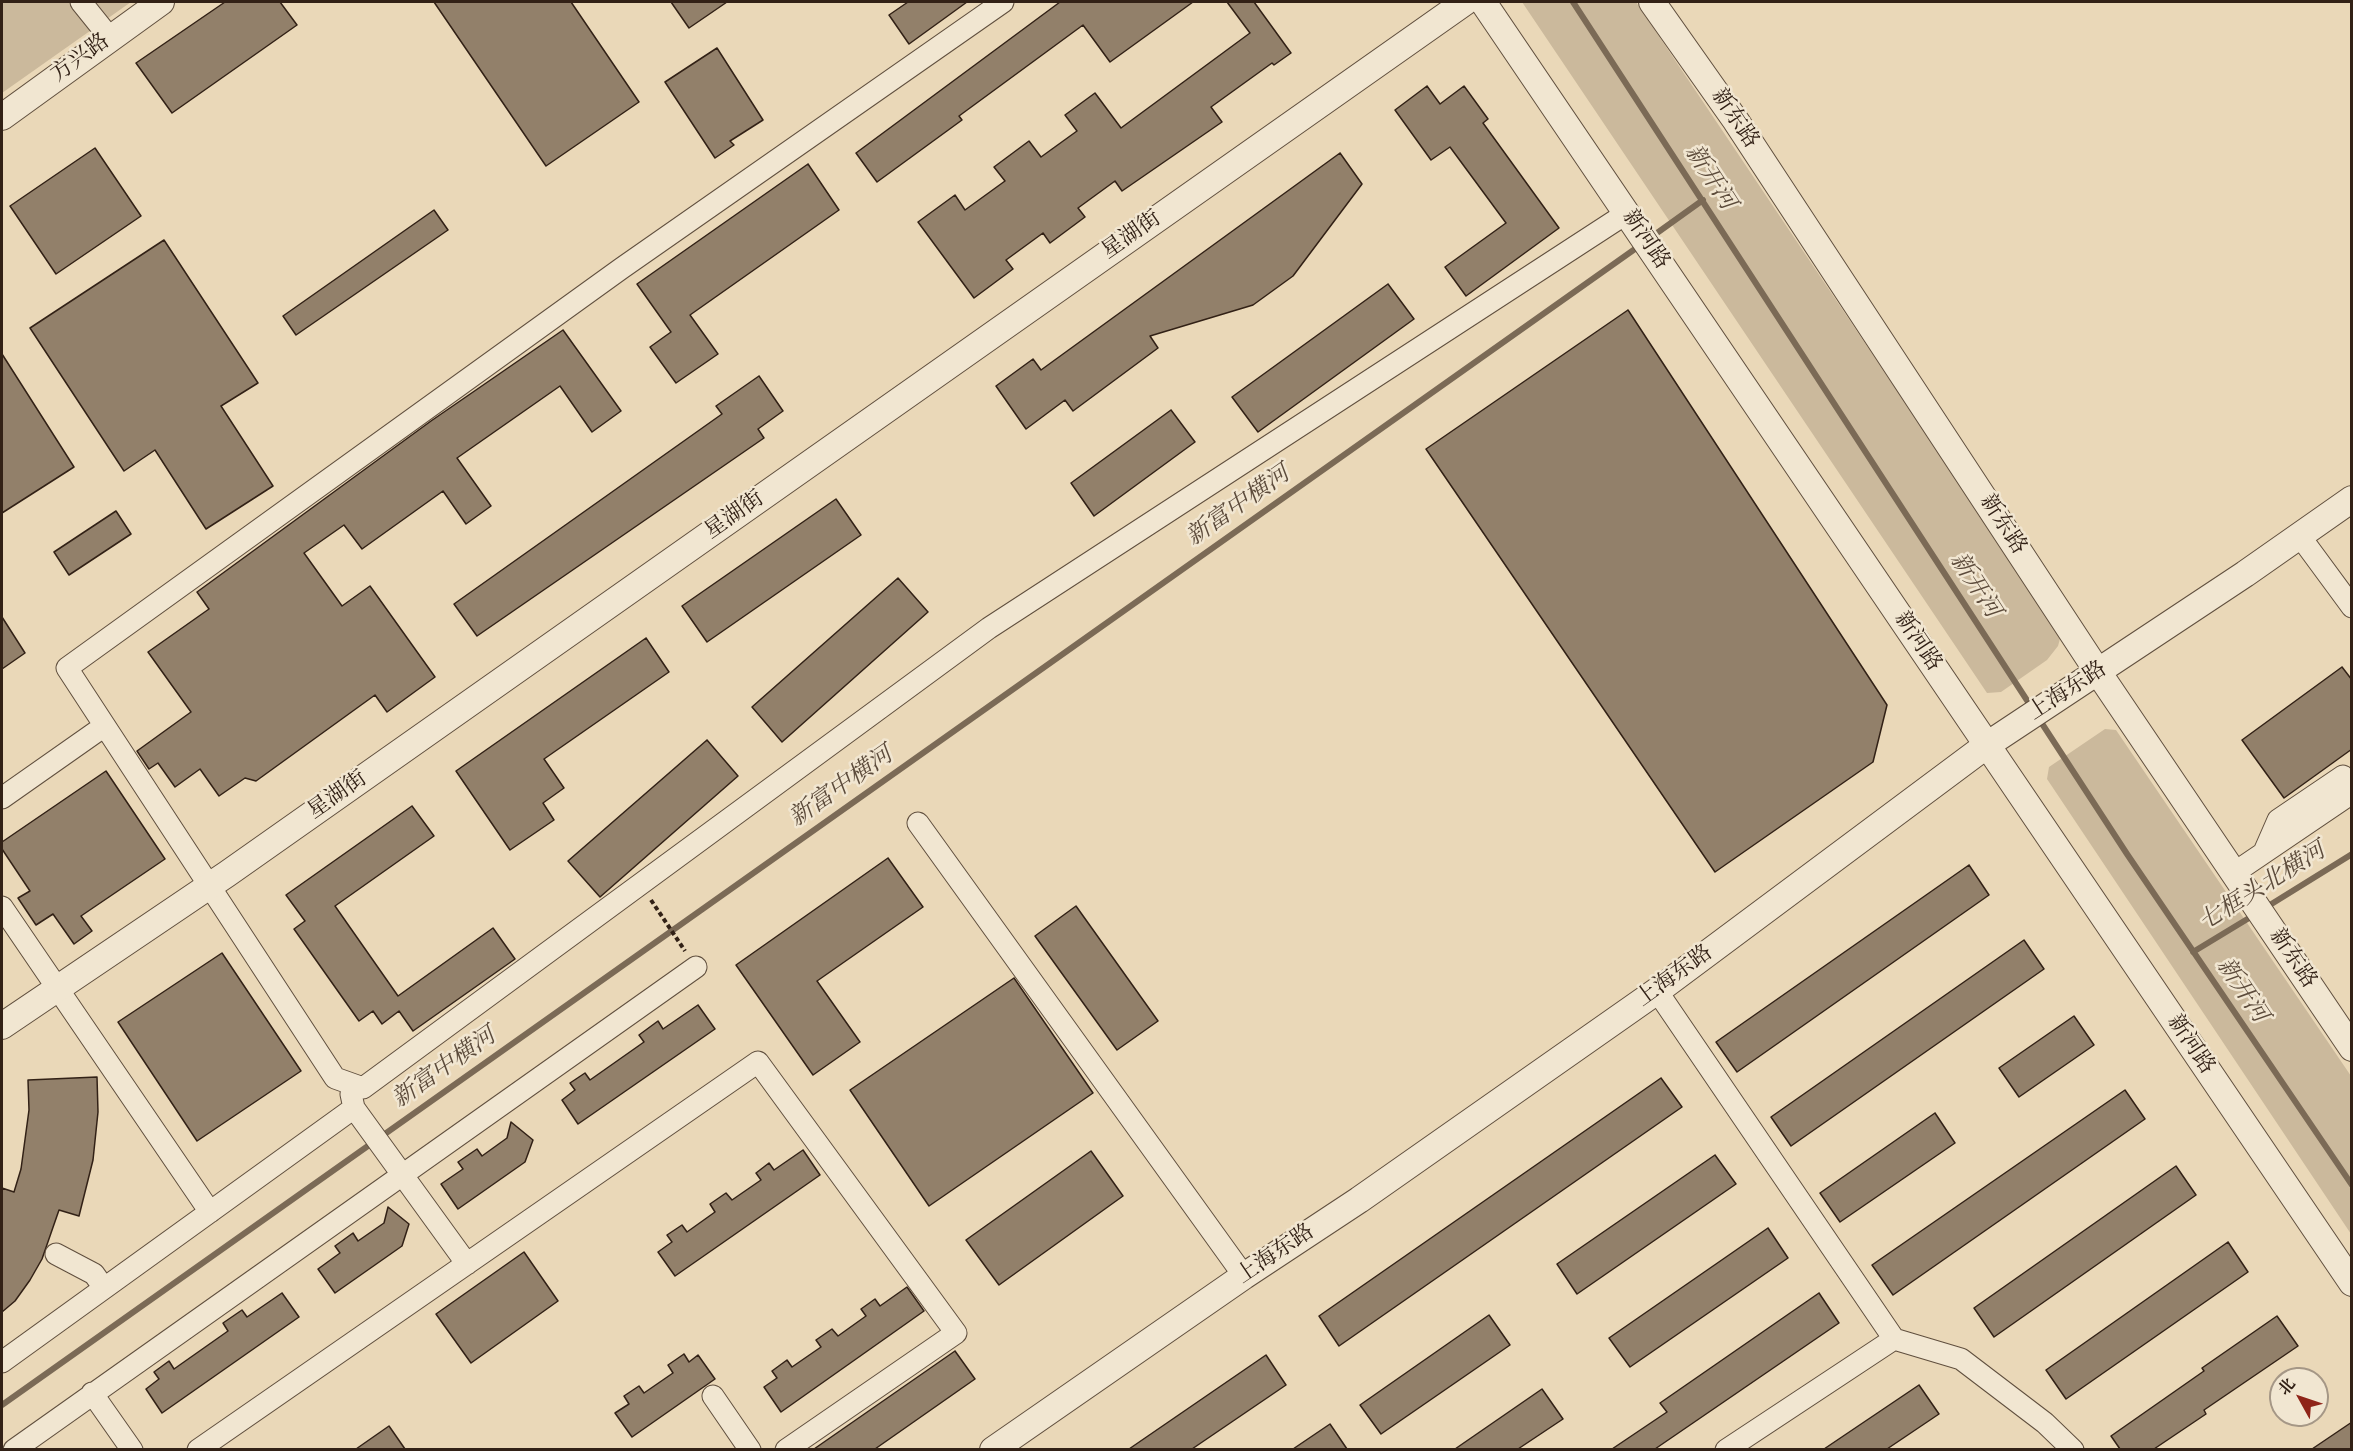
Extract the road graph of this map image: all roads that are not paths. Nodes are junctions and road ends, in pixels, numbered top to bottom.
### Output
1 (81, 2) edge
2 (161, 2) edge
3 (1003, 2) edge
4 (1465, 2) edge
5 (1483, 2) edge
6 (1652, 2) edge
7 (110, 38) junction
8 (2, 117) edge
9 (1633, 222) junction
10 (2352, 499) edge
11 (2299, 535) junction
12 (2352, 607) edge
13 (2098, 672) junction
14 (103, 727) junction
15 (1987, 745) junction
16 (2347, 785) edge
17 (2, 798) edge
18 (918, 823) dead end
19 (2238, 880) junction
20 (210, 885) junction
21 (2, 907) edge
22 (696, 967) dead end
23 (57, 989) junction
24 (1657, 991) junction
25 (2, 1026) edge
26 (2352, 1048) edge
27 (349, 1083) junction
28 (358, 1113) junction
29 (404, 1177) junction
30 (210, 1212) junction
31 (56, 1254) dead end
32 (466, 1264) junction
33 (1244, 1276) junction
34 (2352, 1283) edge
35 (104, 1288) junction
36 (1894, 1339) junction
37 (2, 1362) edge
38 (92, 1393) junction
39 (713, 1396) dead end
40 (14, 1449) edge
41 (132, 1449) edge
42 (198, 1449) edge
43 (750, 1449) edge
44 (786, 1449) edge
45 (993, 1449) edge
46 (1726, 1449) edge
47 (2073, 1449) edge

1 - 7 street
2 - 7 street, 方兴路
3 - 14 street
4 - 20 street, 星湖街
5 - 9 street, 新河路
6 - 13 street, 新东路
7 - 8 street, 方兴路
9 - 15 street, 新河路
9 - 27 street
10 - 11 street, 上海东路
11 - 12 street
11 - 13 street, 上海东路
13 - 15 street, 上海东路
13 - 19 street, 新东路
14 - 17 street
14 - 20 street
15 - 24 street, 上海东路
15 - 34 street, 新河路
16 - 19 street
18 - 33 street
19 - 26 street, 新东路
20 - 23 street, 星湖街
20 - 27 street
21 - 23 street
22 - 29 street
23 - 25 street, 星湖街
23 - 30 street
24 - 33 street, 上海东路
24 - 36 street
27 - 28 street
28 - 29 street
28 - 30 street
29 - 32 street
29 - 38 street
30 - 35 street
31 - 35 street
32 - 42 street
32 - 44 street
33 - 45 street, 上海东路
35 - 37 street
36 - 46 street
36 - 47 street
38 - 40 street
38 - 41 street
39 - 43 street

